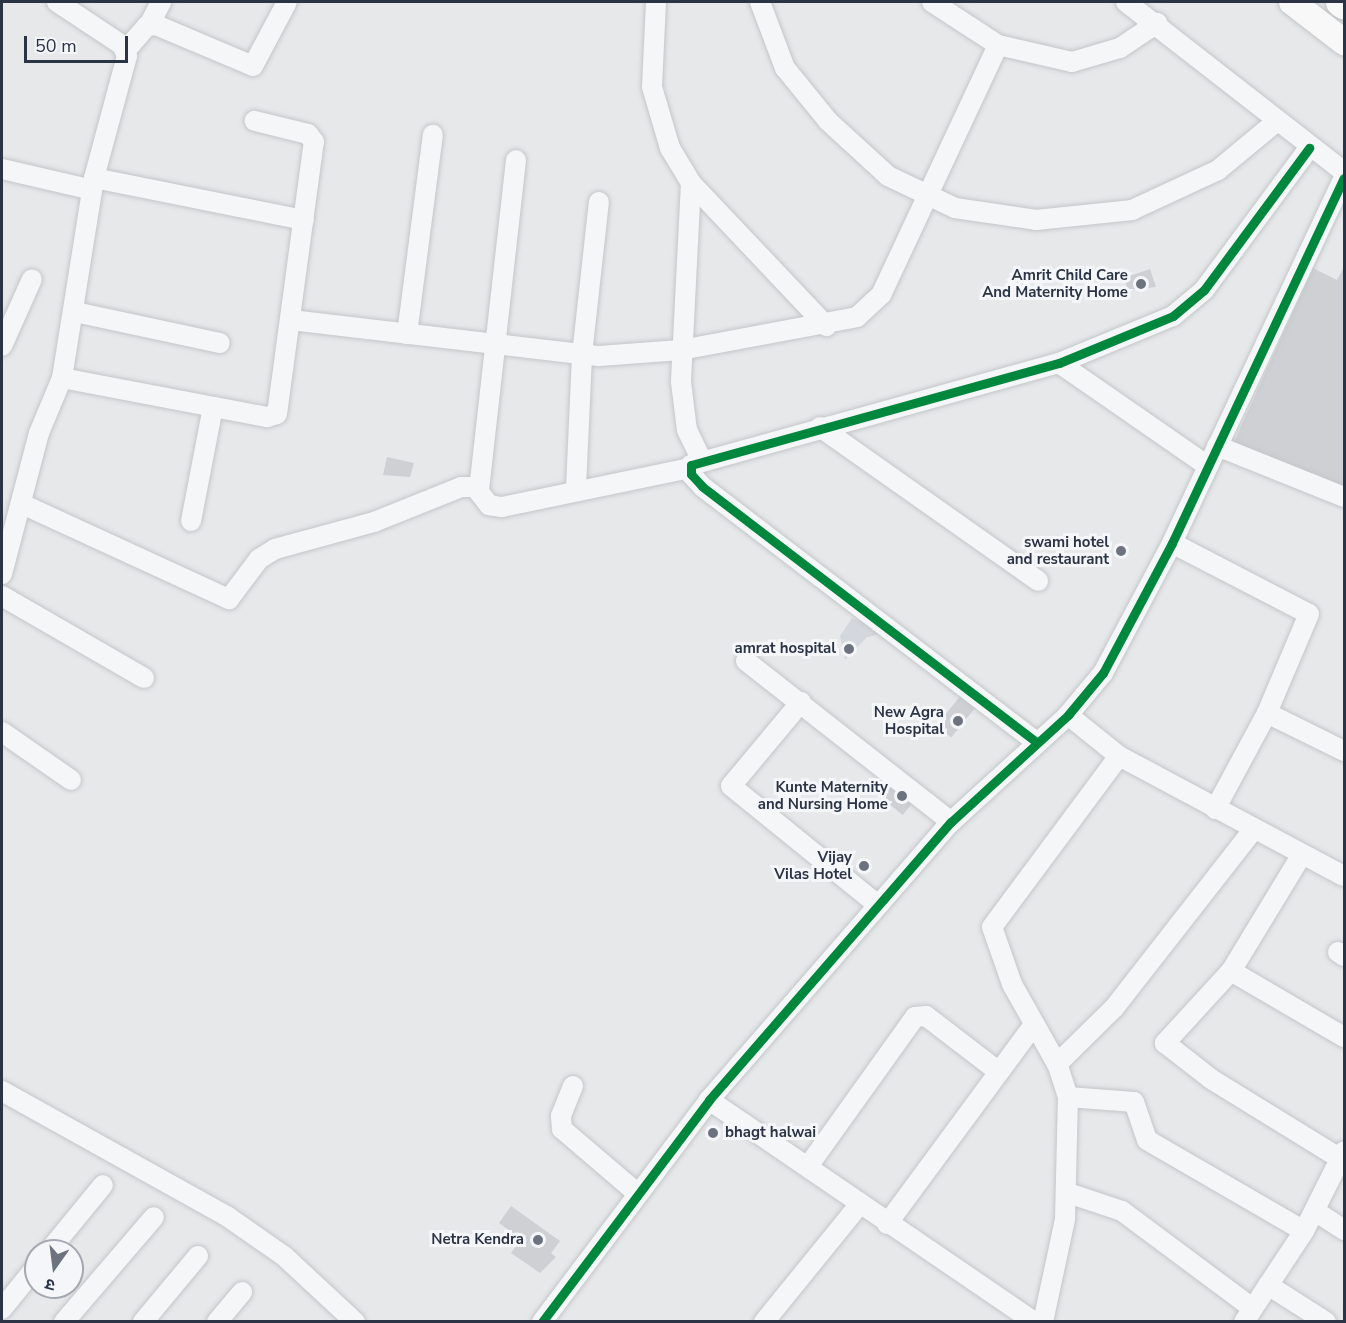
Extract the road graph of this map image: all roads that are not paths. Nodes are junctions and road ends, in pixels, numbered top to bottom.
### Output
1 (57, 2) edge
2 (161, 2) edge
3 (287, 2) edge
4 (656, 2) edge
5 (759, 2) edge
6 (932, 2) edge
7 (1126, 2) edge
8 (1292, 2) edge
9 (1157, 23) junction
10 (149, 25) junction
11 (1344, 42) edge
12 (999, 45) junction
13 (126, 50) junction
14 (255, 121) dead end
15 (1276, 122) junction
16 (433, 135) dead end
17 (1310, 148) junction
18 (516, 160) dead end
19 (1344, 172) edge
20 (4, 175) edge
21 (1344, 178) edge
22 (691, 183) junction
23 (93, 184) junction
24 (925, 198) junction
25 (599, 202) dead end
26 (1336, 214) edge
27 (304, 220) junction
28 (32, 279) dead end
29 (75, 312) junction
30 (291, 320) junction
31 (826, 326) junction
32 (407, 334) junction
33 (220, 343) dead end
34 (498, 345) junction
35 (2, 346) edge
36 (681, 350) junction
37 (582, 355) junction
38 (1059, 363) junction
39 (62, 378) junction
40 (213, 407) junction
41 (820, 427) junction
42 (1218, 446) junction
43 (695, 464) junction
44 (1208, 466) junction
45 (576, 488) junction
46 (479, 490) junction
47 (1344, 497) edge
48 (22, 504) junction
49 (191, 521) dead end
50 (1172, 543) junction
51 (2, 574) edge
52 (1038, 581) dead end
53 (2, 596) edge
54 (746, 661) dead end
55 (144, 678) dead end
56 (801, 702) junction
57 (1267, 713) junction
58 (1068, 715) junction
59 (2, 732) edge
60 (1035, 741) junction
61 (1344, 751) edge
62 (1119, 756) junction
63 (71, 780) dead end
64 (1215, 809) junction
65 (951, 822) junction
66 (1253, 830) junction
67 (1301, 856) junction
68 (1344, 876) edge
69 (878, 905) junction
70 (1232, 971) junction
71 (1033, 1026) junction
72 (1344, 1037) edge
73 (1057, 1064) junction
74 (999, 1071) junction
75 (573, 1086) dead end
76 (2, 1091) edge
77 (1068, 1097) junction
78 (709, 1100) junction
79 (1343, 1155) edge
80 (808, 1165) junction
81 (103, 1185) dead end
82 (1068, 1193) junction
83 (638, 1194) junction
84 (860, 1204) junction
85 (1315, 1211) junction
86 (154, 1216) dead end
87 (887, 1224) junction
88 (1344, 1230) edge
89 (1304, 1232) junction
90 (59, 1239) edge
91 (198, 1256) dead end
92 (24, 1282) edge
93 (1268, 1285) junction
94 (242, 1292) dead end
95 (2, 1309) edge
96 (1248, 1315) edge
97 (64, 1322) edge
98 (143, 1322) edge
99 (217, 1322) edge
100 (355, 1322) edge
101 (542, 1322) edge
102 (764, 1322) edge
103 (1035, 1322) edge
104 (1043, 1322) edge
105 (1326, 1322) edge

1 - 13 street
2 - 10 street
3 - 10 street
4 - 22 street
5 - 24 street
6 - 12 street
7 - 9 street
8 - 11 main road
9 - 12 street
9 - 15 street
10 - 13 street
12 - 24 street
13 - 23 street
14 - 27 street
15 - 17 street
15 - 24 street
16 - 32 street
17 - 19 street
17 - 38 street
18 - 34 street
20 - 23 street
21 - 26 street
22 - 31 street
22 - 36 street
23 - 27 street
23 - 29 street
24 - 31 street
25 - 37 street
26 - 42 street
27 - 30 street
28 - 35 street
29 - 33 street
29 - 39 street
30 - 32 street
30 - 40 street
31 - 36 street
32 - 34 street
34 - 37 street
34 - 46 street
36 - 37 street
36 - 43 street
37 - 45 street
38 - 41 street
38 - 44 street
39 - 40 street
39 - 48 street
40 - 49 street
41 - 43 street
41 - 52 street
42 - 44 street
42 - 47 street
43 - 45 street
43 - 60 street
44 - 50 street
45 - 46 street
46 - 48 street
48 - 51 street
50 - 57 street
50 - 58 street
53 - 55 street
54 - 56 street
56 - 65 street
56 - 69 street
57 - 61 street
57 - 64 street
58 - 60 street
58 - 62 street
59 - 63 street
60 - 65 street
62 - 64 street
62 - 71 street
64 - 66 street
65 - 69 street
66 - 67 street
66 - 73 street
67 - 68 street
67 - 70 street
69 - 78 street
70 - 72 street
70 - 79 street
71 - 73 street
71 - 74 street
73 - 77 street
74 - 80 street
74 - 87 street
75 - 83 street
76 - 100 street
77 - 82 street
77 - 89 street
78 - 80 street
78 - 83 street
79 - 85 street
80 - 84 street
81 - 90 street
82 - 96 street
82 - 104 street
83 - 101 street
84 - 87 street
84 - 102 street
85 - 88 street
85 - 89 street
86 - 97 street
87 - 103 street
89 - 93 street
91 - 98 street
92 - 95 street
93 - 96 street
93 - 105 street
94 - 99 street

